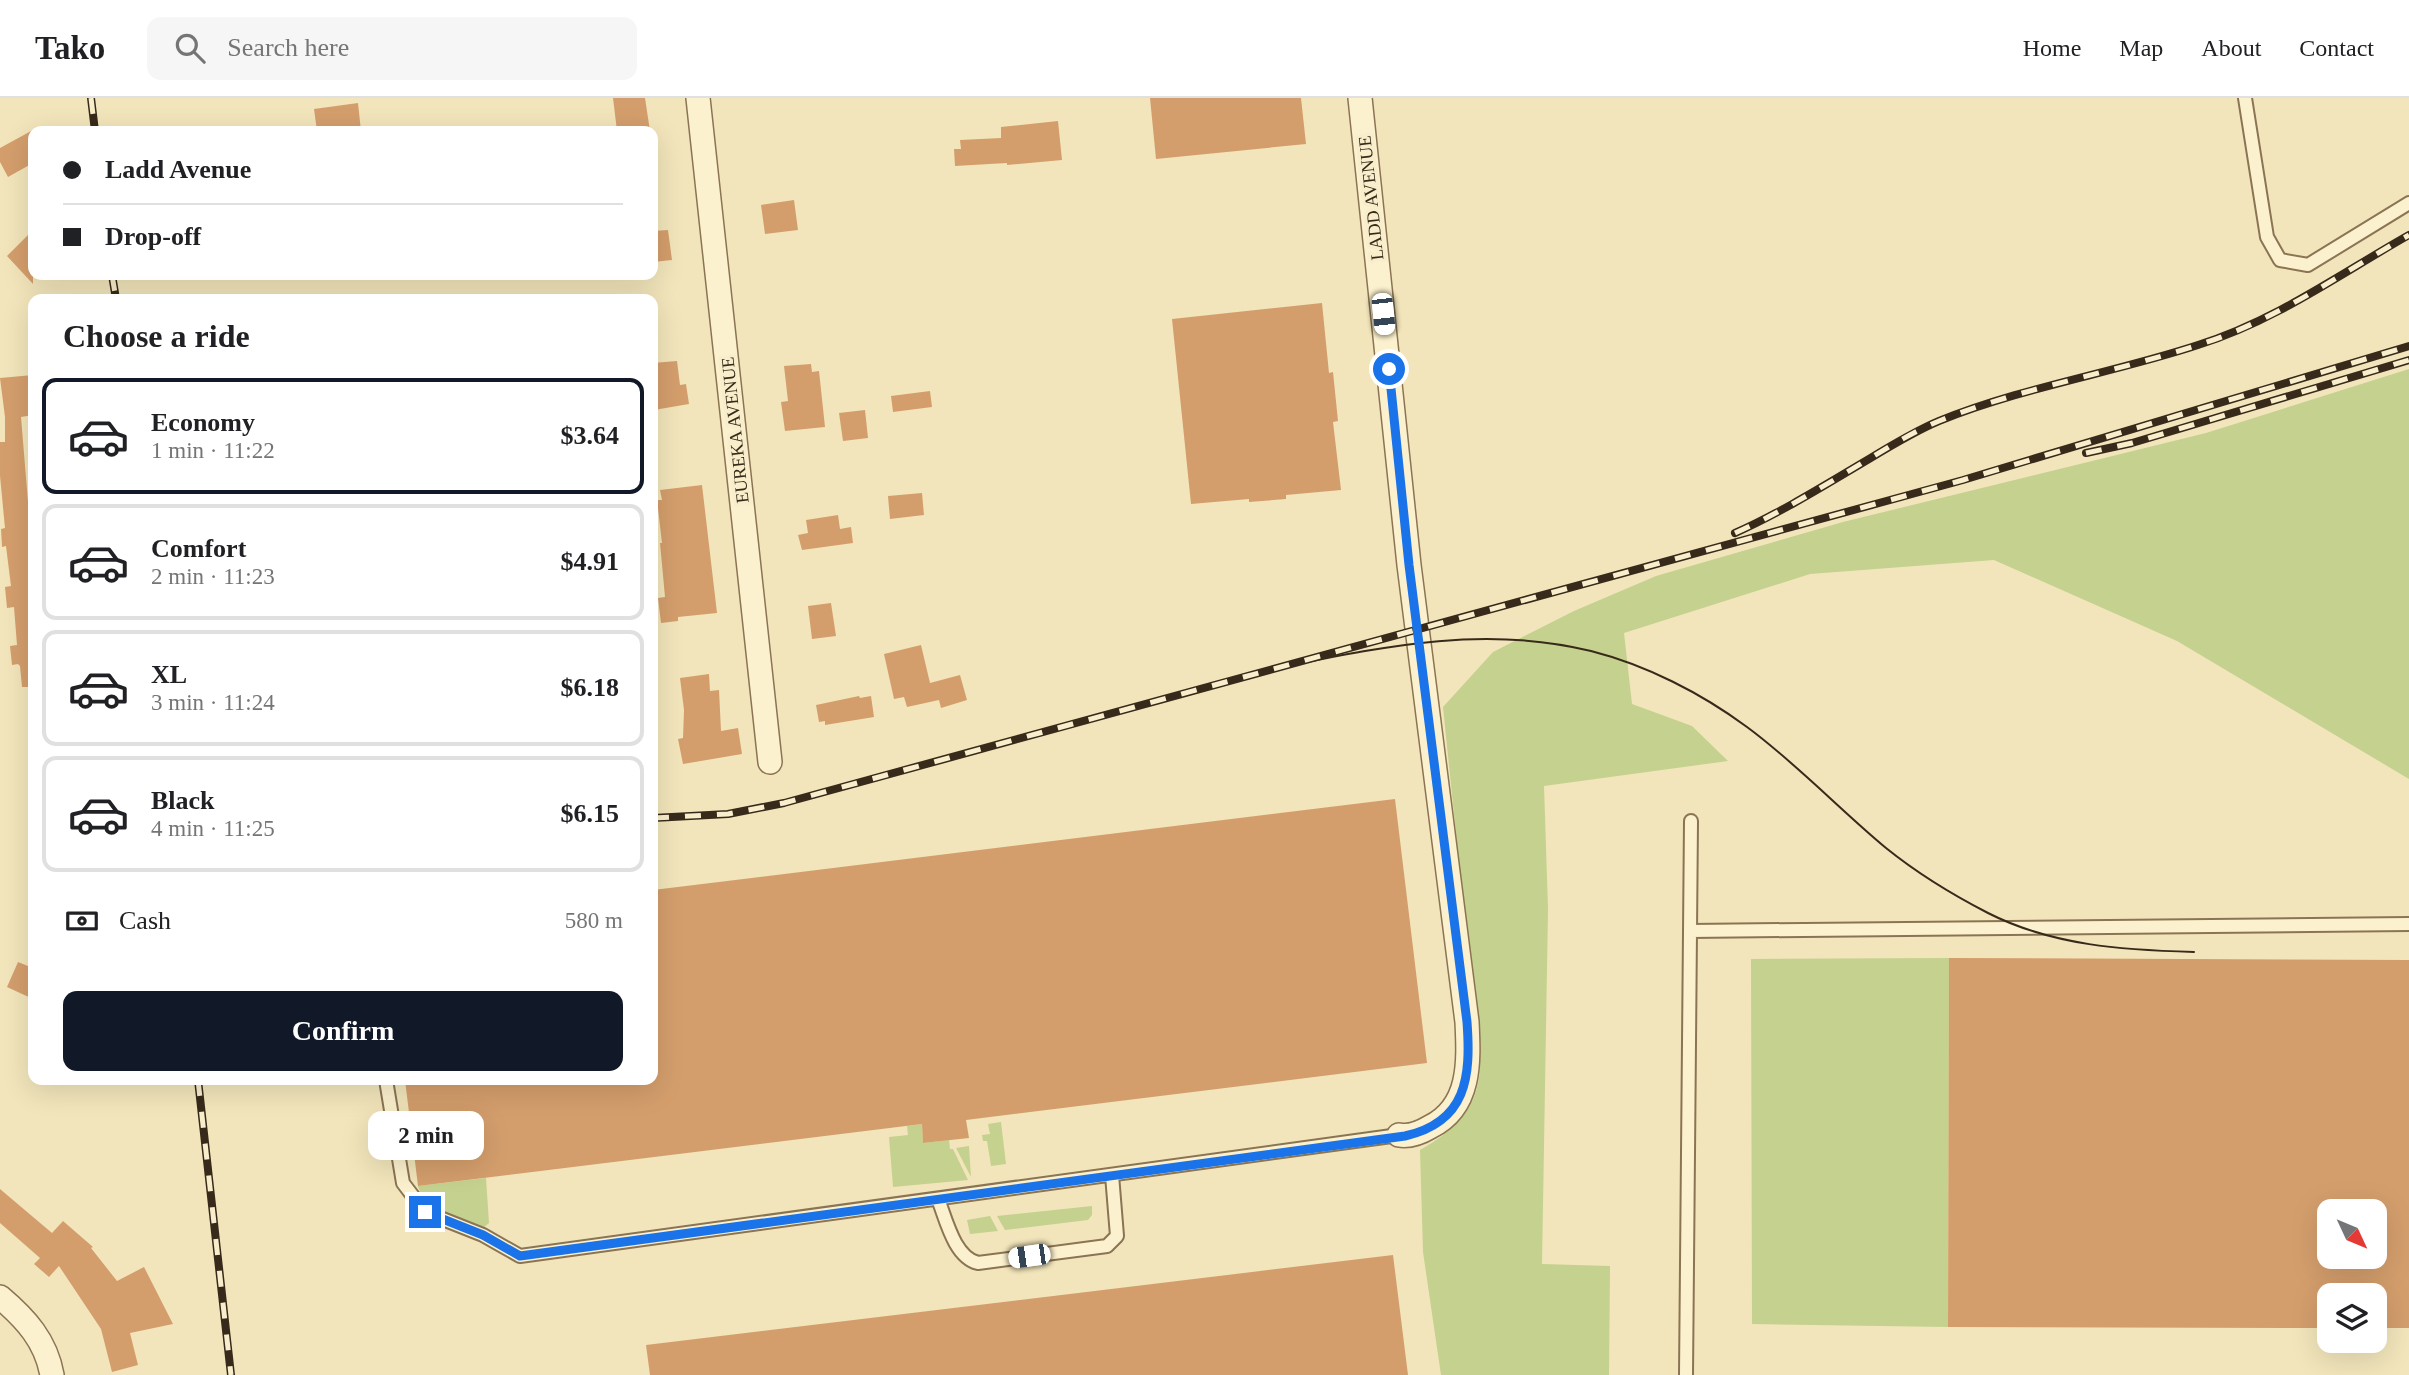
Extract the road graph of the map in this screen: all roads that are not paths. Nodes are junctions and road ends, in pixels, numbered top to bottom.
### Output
1 (698, 98) edge
2 (1360, 98) edge
3 (2245, 98) edge
4 (2409, 203) edge
5 (770, 762) dead end
6 (1691, 821) dead end
7 (2409, 924) edge
8 (1690, 931) junction
9 (387, 1085) edge
10 (1399, 1135) joint
11 (1112, 1175) junction
12 (938, 1199) junction
13 (0, 1297) edge
14 (52, 1375) edge
15 (1686, 1375) edge

1 - 5 street, EUREKA AVENUE
2 - 10 street, LADD AVENUE
3 - 4 lane
6 - 8 lane
7 - 8 lane
8 - 15 lane
9 - 12 lane
10 - 11 lane
11 - 12 lane
11 - 12 lane
13 - 14 street

